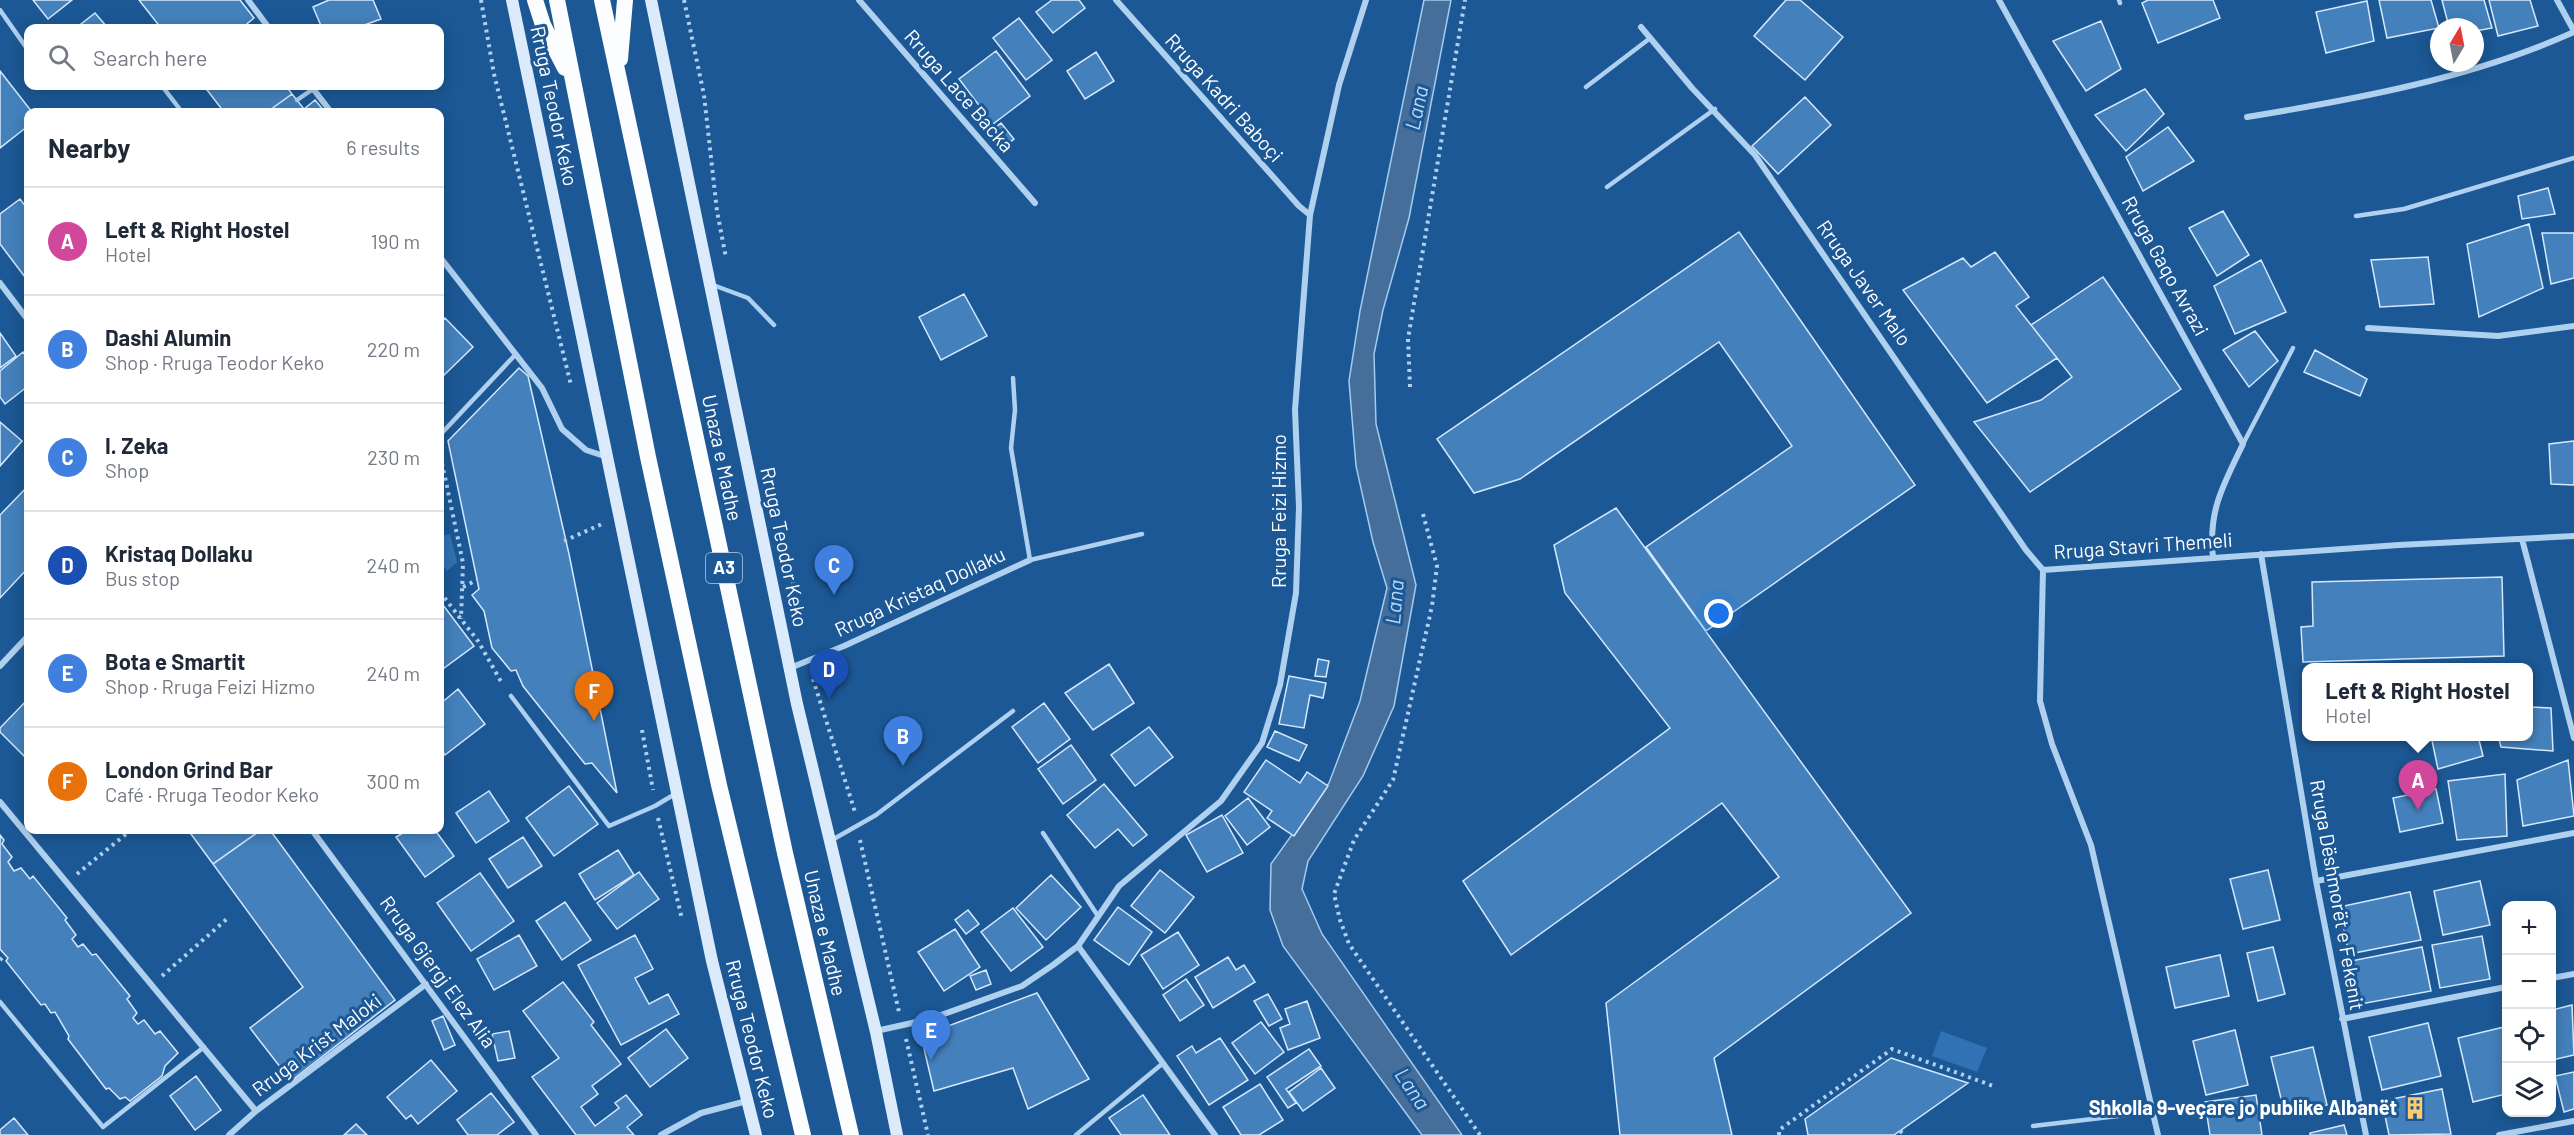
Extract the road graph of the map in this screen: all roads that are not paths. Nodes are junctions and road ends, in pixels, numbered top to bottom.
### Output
1 (248, 0) edge
2 (512, 0) edge
3 (535, 0) edge
4 (556, 0) edge
5 (602, 0) edge
6 (625, 0) edge
7 (651, 0) edge
8 (859, 0) edge
9 (1116, 0) edge
10 (1365, 0) edge
11 (1999, 0) edge
12 (2557, 0) edge
13 (0, 10) edge
14 (266, 24) edge
15 (1641, 27) dead end
16 (2574, 32) edge
17 (1649, 39) junction
18 (24, 44) edge
19 (619, 78) junction
20 (574, 87) junction
21 (1586, 87) dead end
22 (165, 90) edge
23 (309, 90) edge
24 (314, 90) edge
25 (297, 100) dead end
26 (179, 108) edge
27 (328, 108) edge
28 (1715, 109) junction
29 (2247, 117) dead end
30 (2574, 158) edge
31 (1607, 187) dead end
32 (1035, 203) dead end
33 (1310, 215) junction
34 (2356, 216) dead end
35 (444, 262) edge
36 (0, 283) edge
37 (710, 283) junction
38 (24, 315) edge
39 (774, 325) dead end
40 (2574, 326) edge
41 (2368, 328) dead end
42 (2293, 348) dead end
43 (516, 354) junction
44 (1013, 378) dead end
45 (444, 431) edge
46 (2243, 444) junction
47 (607, 457) junction
48 (1142, 534) dead end
49 (2574, 536) edge
50 (2522, 539) junction
51 (2261, 554) junction
52 (2213, 558) junction
53 (1030, 560) junction
54 (2043, 570) junction
55 (24, 640) edge
56 (0, 666) edge
57 (789, 668) junction
58 (511, 696) road end
59 (1013, 711) dead end
60 (2574, 738) edge
61 (677, 792) junction
62 (0, 802) edge
63 (24, 831) edge
64 (1042, 833) dead end
65 (2574, 833) edge
66 (27, 834) edge
67 (315, 834) edge
68 (830, 841) junction
69 (2316, 881) junction
70 (1098, 916) junction
71 (1078, 946) junction
72 (2574, 974) edge
73 (2556, 977) edge
74 (426, 984) junction
75 (2502, 988) edge
76 (0, 1002) edge
77 (2342, 1019) junction
78 (876, 1032) junction
79 (204, 1047) junction
80 (1162, 1064) junction
81 (747, 1101) junction
82 (256, 1111) junction
83 (2152, 1112) junction
84 (2574, 1121) edge
85 (2033, 1126) dead end
86 (229, 1135) edge
87 (536, 1135) edge
88 (661, 1135) edge
89 (756, 1135) edge
90 (802, 1135) edge
91 (851, 1135) edge
92 (897, 1135) edge
93 (1076, 1135) edge
94 (1215, 1135) edge
95 (2158, 1135) edge
96 (2366, 1135) edge
97 (2499, 1135) edge

1 - 14 street
2 - 47 main road, Rruga Teodor Keko
3 - 20 highway
4 - 20 highway
5 - 19 highway, Unaza e Madhe / A3
6 - 19 highway
7 - 37 main road, Rruga Teodor Keko
8 - 32 street, Rruga Lace Backa
9 - 33 street, Rruga Kadri Baboçi
10 - 33 street, Rruga Feizi Hizmo
11 - 46 street, Rruga Gaqo Avrazi
12 - 16 street
13 - 18 lane
15 - 17 street, Rruga Javer Malo
16 - 29 street
17 - 21 lane
17 - 28 street, Rruga Javer Malo
19 - 91 highway, Unaza e Madhe / A3
20 - 90 highway
22 - 26 lane
23 - 25 lane
24 - 27 street
28 - 31 lane
28 - 54 street, Rruga Javer Malo
30 - 34 lane
33 - 70 street, Rruga Feizi Hizmo
35 - 43 street
36 - 38 street
37 - 39 lane
37 - 57 main road, Rruga Teodor Keko
40 - 41 street
42 - 46 lane
43 - 45 lane
43 - 47 street
44 - 53 lane, Rruga Kristaq Dollaku
46 - 52 street
47 - 61 main road, Rruga Teodor Keko
48 - 53 lane, Rruga Kristaq Dollaku
49 - 50 street, Rruga Stavri Themeli
50 - 51 street, Rruga Stavri Themeli
50 - 60 street
51 - 52 street, Rruga Stavri Themeli
51 - 69 street, Rruga Dëshmorët e Fekenit
52 - 54 street, Rruga Stavri Themeli
53 - 57 street, Rruga Kristaq Dollaku
54 - 83 street, Rruga Stavri Themeli
55 - 56 street
57 - 68 main road, Rruga Teodor Keko
58 - 61 lane
59 - 68 lane
61 - 81 main road, Rruga Teodor Keko
62 - 63 street
64 - 70 lane
65 - 69 street
66 - 79 street
67 - 74 street, Rruga Gjergj Elez Alia
68 - 78 main road, Rruga Teodor Keko
69 - 77 street, Rruga Dëshmorët e Fekenit
70 - 71 street, Rruga Feizi Hizmo
71 - 78 street, Rruga Feizi Hizmo
71 - 80 street
72 - 73 street
74 - 82 street, Rruga Krist Maloki
74 - 87 street, Rruga Gjergj Elez Alia
75 - 77 street
76 - 79 lane
77 - 96 street, Rruga Dëshmorët e Fekenit
78 - 92 main road, Rruga Teodor Keko
79 - 82 street
80 - 93 lane
80 - 94 street
81 - 88 street
81 - 89 main road, Rruga Teodor Keko
82 - 86 street, Rruga Krist Maloki
83 - 85 lane
83 - 95 street, Rruga Stavri Themeli
84 - 97 street

